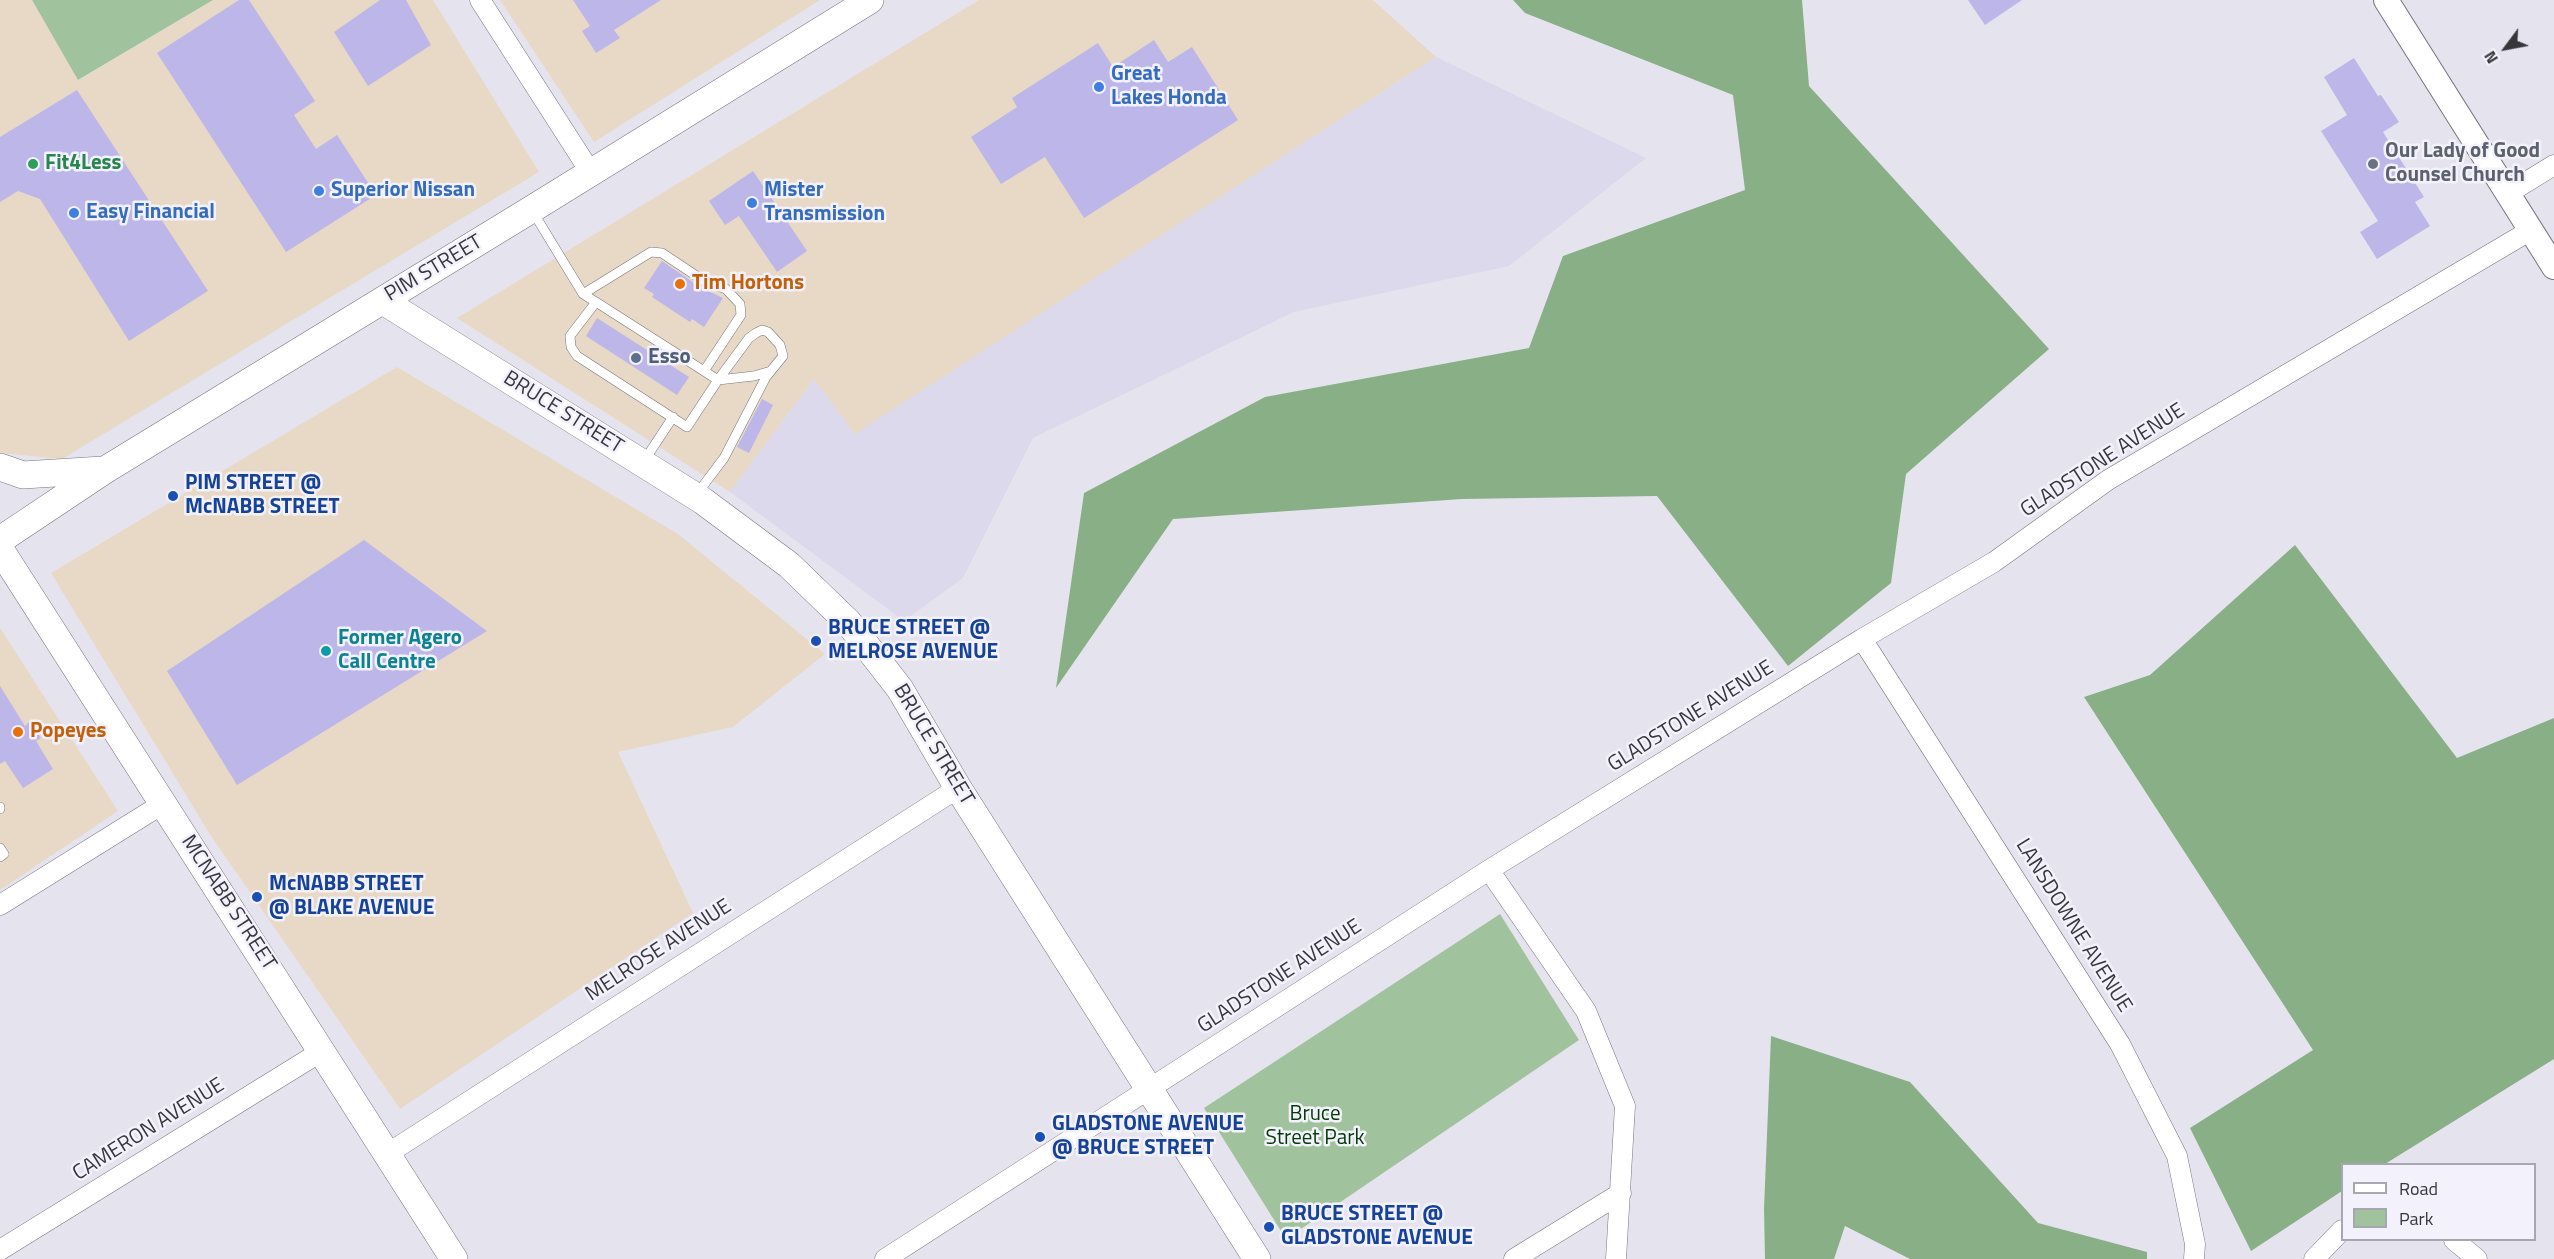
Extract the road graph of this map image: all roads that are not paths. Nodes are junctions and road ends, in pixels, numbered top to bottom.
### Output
1 (480, 0) edge
2 (870, 0) edge
3 (2385, 0) edge
4 (2554, 165) edge
5 (591, 173) junction
6 (2507, 194) junction
7 (532, 209) junction
8 (2531, 230) junction
9 (2554, 267) edge
10 (583, 294) junction
11 (384, 301) junction
12 (596, 302) junction
13 (772, 370) junction
14 (704, 371) junction
15 (718, 380) junction
16 (673, 417) junction
17 (642, 463) junction
18 (0, 468) edge
19 (105, 470) junction
20 (695, 496) junction
21 (0, 540) edge
22 (0, 549) edge
23 (1862, 639) junction
24 (958, 788) junction
25 (164, 803) junction
26 (0, 848) edge
27 (0, 856) edge
28 (1489, 870) junction
29 (0, 905) edge
30 (322, 1051) junction
31 (1151, 1089) junction
32 (387, 1154) junction
33 (1621, 1193) junction
34 (2341, 1232) edge
35 (2456, 1241) edge
36 (0, 1251) edge
37 (454, 1259) edge
38 (885, 1259) edge
39 (1257, 1259) edge
40 (1514, 1259) edge
41 (1616, 1259) edge
42 (2194, 1259) edge
43 (2314, 1259) edge
44 (2477, 1259) edge

1 - 5 street
2 - 5 main road, PIM STREET
3 - 6 street
4 - 6 street
5 - 7 main road, PIM STREET
6 - 8 street
7 - 10 lane
7 - 11 main road, PIM STREET
8 - 9 street
8 - 23 street, GLADSTONE AVENUE
10 - 12 lane
10 - 14 lane
11 - 17 main road, BRUCE STREET
11 - 19 main road, PIM STREET
12 - 14 lane
12 - 16 lane
13 - 15 lane
13 - 15 lane
13 - 20 lane
14 - 15 lane
15 - 16 lane
16 - 17 lane
17 - 20 main road, BRUCE STREET
18 - 19 main road
19 - 21 main road, PIM STREET
20 - 24 main road, BRUCE STREET
22 - 25 main road, MCNABB STREET
23 - 28 street, GLADSTONE AVENUE
23 - 42 street, LANSDOWNE AVENUE
24 - 31 main road, BRUCE STREET
24 - 32 street, MELROSE AVENUE
25 - 29 street
25 - 30 main road, MCNABB STREET
26 - 27 lane
28 - 31 street, GLADSTONE AVENUE
28 - 33 street
30 - 32 main road, MCNABB STREET
30 - 36 street, CAMERON AVENUE
31 - 38 street, GLADSTONE AVENUE
31 - 39 main road, BRUCE STREET
32 - 37 main road, MCNABB STREET
33 - 40 street
33 - 41 street
34 - 43 street
35 - 44 street

